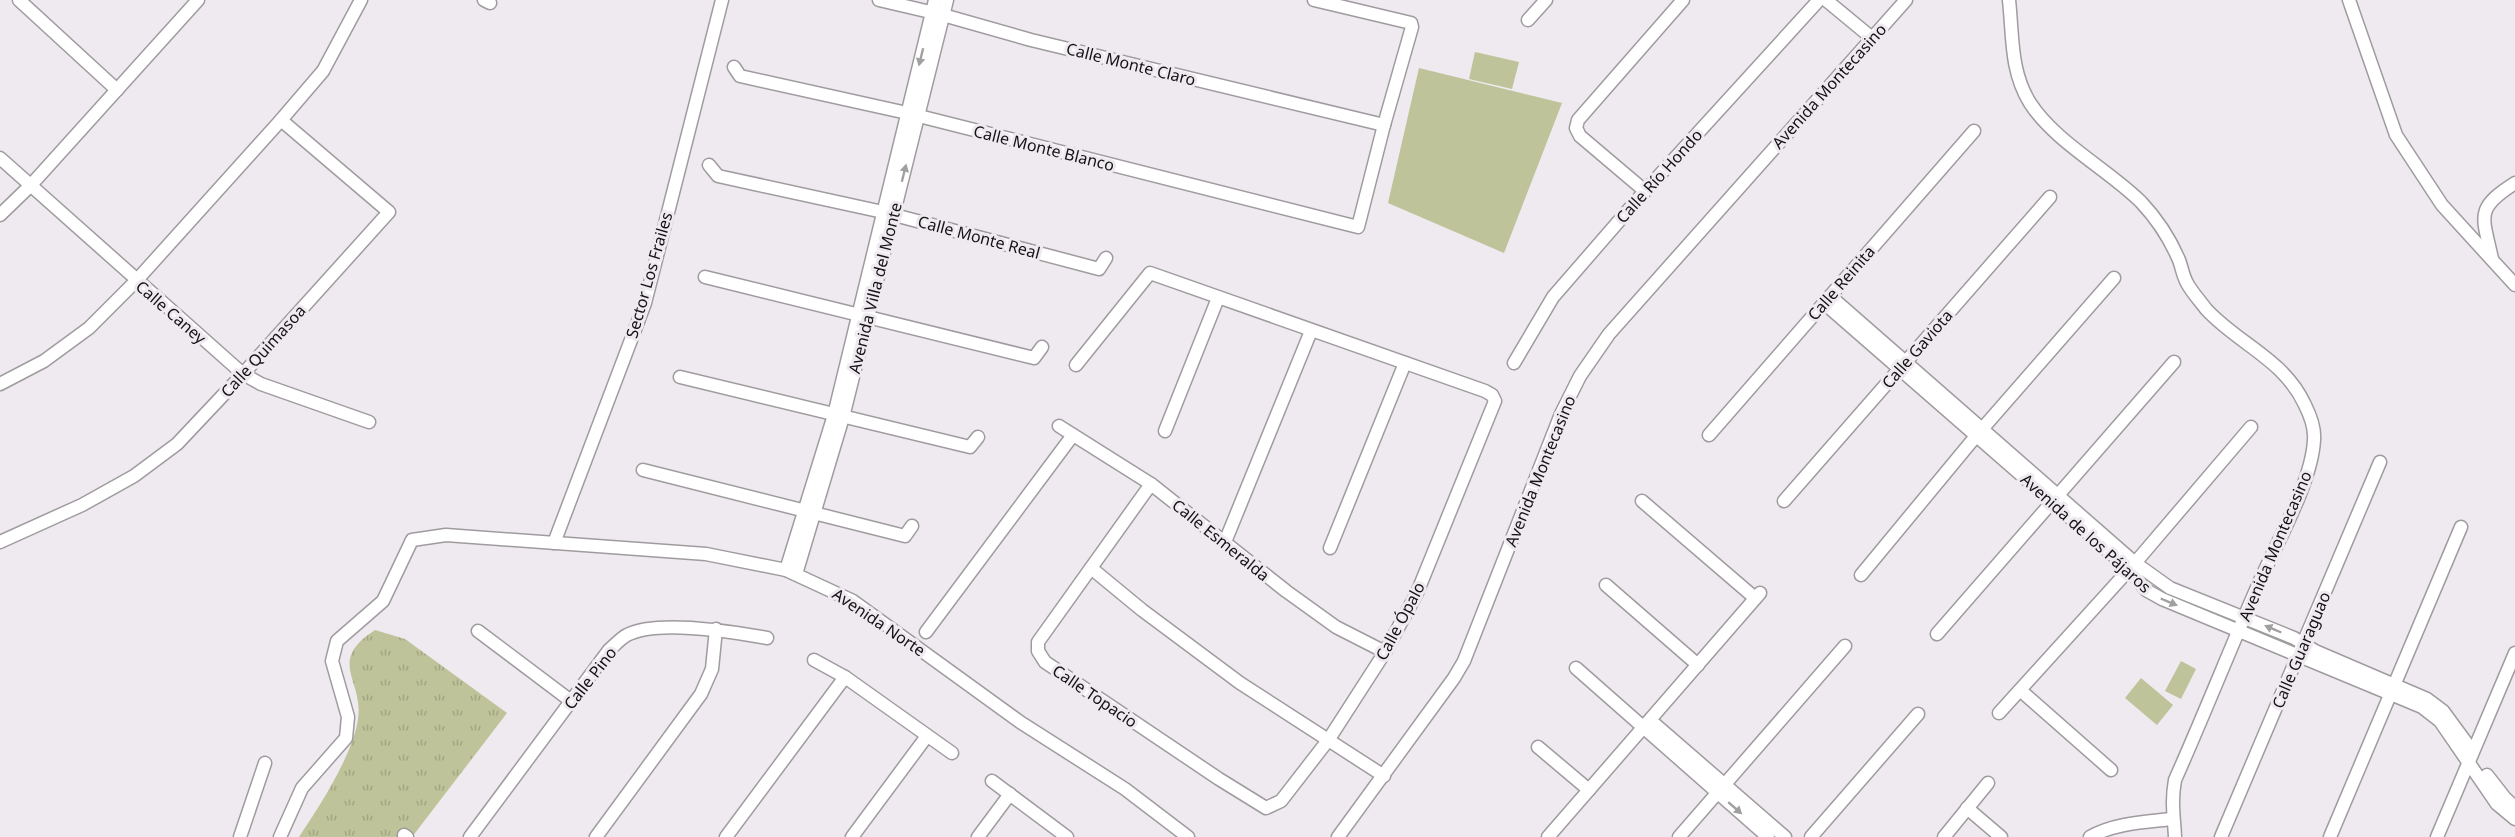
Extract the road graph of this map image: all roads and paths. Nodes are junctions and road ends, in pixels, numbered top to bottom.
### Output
1 (19, 0) edge
2 (198, 0) edge
3 (361, 0) edge
4 (722, 0) edge
5 (879, 0) edge
6 (947, 0) edge
7 (1314, 0) edge
8 (1546, 0) edge
9 (1683, 0) edge
10 (1819, 0) edge
11 (1826, 0) edge
12 (1906, 0) edge
13 (2009, 0) edge
14 (2349, 0) edge
15 (936, 9) edge
16 (1528, 20) dead end
17 (1872, 38) junction
18 (734, 68) dead end
19 (117, 90) junction
20 (913, 115) junction
21 (281, 120) junction
22 (1383, 125) junction
23 (1974, 131) dead end
24 (0, 158) edge
25 (709, 165) dead end
26 (2515, 183) edge
27 (31, 185) junction
28 (1645, 191) junction
29 (2050, 197) dead end
30 (888, 213) junction
31 (0, 214) edge
32 (1106, 258) dead end
33 (2493, 262) junction
34 (705, 278) dead end
35 (2114, 278) dead end
36 (136, 281) junction
37 (2515, 285) edge
38 (1218, 298) junction
39 (1827, 299) junction
40 (863, 316) junction
41 (1311, 331) junction
42 (1042, 347) dead end
43 (2174, 362) dead end
44 (1405, 363) junction
45 (1514, 363) dead end
46 (1076, 365) dead end
47 (1903, 366) junction
48 (243, 374) junction
49 (680, 377) dead end
50 (0, 384) edge
51 (839, 416) junction
52 (369, 422) dead end
53 (1059, 426) dead end
54 (2251, 427) dead end
55 (1165, 431) dead end
56 (1979, 433) junction
57 (1073, 435) junction
58 (1709, 435) dead end
59 (978, 437) dead end
60 (2380, 462) dead end
61 (643, 470) dead end
62 (1151, 484) junction
63 (2055, 499) junction
64 (1642, 501) dead end
65 (1785, 501) dead end
66 (810, 512) junction
67 (912, 526) dead end
68 (2461, 527) dead end
69 (0, 542) edge
70 (1225, 542) junction
71 (554, 543) junction
72 (1330, 548) dead end
73 (2132, 566) junction
74 (1091, 568) junction
75 (791, 572) junction
76 (1861, 575) dead end
77 (1606, 585) dead end
78 (2245, 617) junction
79 (716, 629) junction
80 (478, 631) dead end
81 (2240, 631) junction
82 (926, 632) dead end
83 (1937, 634) dead end
84 (767, 638) dead end
85 (1845, 646) dead end
86 (2301, 649) junction
87 (1385, 652) junction
88 (2515, 653) edge
89 (813, 660) dead end
90 (1698, 665) junction
91 (1576, 668) dead end
92 (845, 678) junction
93 (2393, 689) junction
94 (2020, 690) junction
95 (571, 700) junction
96 (2000, 713) dead end
97 (1918, 714) dead end
98 (1647, 724) junction
99 (927, 736) junction
100 (1329, 739) junction
101 (1538, 747) dead end
102 (952, 753) dead end
103 (2470, 756) junction
104 (265, 763) dead end
105 (2111, 770) dead end
106 (1384, 776) junction
107 (992, 781) dead end
108 (1988, 783) dead end
109 (1722, 789) junction
110 (1589, 790) junction
111 (1010, 794) junction
112 (2515, 807) edge
113 (1266, 808) joint
114 (1967, 808) junction
115 (2172, 819) junction
116 (2515, 819) edge
117 (240, 837) edge
118 (280, 837) edge
119 (470, 837) edge
120 (596, 837) edge
121 (726, 837) edge
122 (852, 837) edge
123 (978, 837) edge
124 (1067, 837) edge
125 (1188, 837) edge
126 (1338, 837) edge
127 (1548, 837) edge
128 (1679, 837) edge
129 (1768, 837) edge
130 (1785, 837) edge
131 (1811, 837) edge
132 (1944, 837) edge
133 (2001, 837) edge
134 (2090, 837) edge
135 (2175, 837) edge
136 (2222, 837) edge
137 (2330, 837) edge
138 (2437, 837) edge

1 - 19 street
2 - 19 street
3 - 21 street
4 - 71 street, Sector Los Frailes
5 - 15 street, Calle Monte Claro
6 - 15 street, Avenida Villa del Monte
7 - 22 street
8 - 16 street
9 - 28 street
10 - 28 street, Calle Río Hondo
11 - 17 street
12 - 17 street, Avenida Montecasino
13 - 78 street, Avenida Montecasino
14 - 33 street
15 - 20 street, Avenida Villa del Monte
15 - 22 street, Calle Monte Claro
17 - 106 street, Avenida Montecasino
18 - 20 street, Calle Monte Blanco
19 - 27 street
20 - 22 street, Calle Monte Blanco
20 - 30 street, Avenida Villa del Monte
21 - 36 street
21 - 48 street, Calle Quimasoa
23 - 39 street, Calle Reinita
24 - 27 street, Calle Caney
25 - 30 street, Calle Monte Real
26 - 33 street
27 - 31 street
27 - 36 street, Calle Caney
28 - 45 street, Calle Río Hondo
29 - 47 street, Calle Gaviota
30 - 32 street, Calle Monte Real
30 - 40 street, Avenida Villa del Monte
33 - 37 street
34 - 40 street
35 - 56 street
36 - 48 street, Calle Caney
36 - 50 street
38 - 41 street
38 - 46 street
38 - 55 street
39 - 47 street, Avenida de los Pájaros
39 - 58 street, Calle Reinita
40 - 42 street
40 - 51 street, Avenida Villa del Monte
41 - 44 street
41 - 70 street
43 - 63 street
44 - 72 street
44 - 87 street, Calle Ópalo
47 - 56 street, Avenida de los Pájaros
47 - 65 street, Calle Gaviota
48 - 52 street, Calle Caney
48 - 69 street, Calle Quimasoa
49 - 51 street
51 - 59 street
51 - 66 street, Avenida Villa del Monte
53 - 57 street, Calle Esmeralda
54 - 73 street
56 - 63 street, Avenida de los Pájaros
56 - 76 street
57 - 62 street, Calle Esmeralda
57 - 82 street
60 - 86 street, Calle Guaraguao
61 - 66 street
62 - 70 street, Calle Esmeralda
62 - 74 street, Calle Topacio
63 - 73 street, Avenida de los Pájaros
63 - 83 street
64 - 90 street
66 - 67 street
66 - 75 street, Avenida Villa del Monte
68 - 93 street
70 - 87 street, Calle Esmeralda
71 - 75 street, Avenida Norte
71 - 118 street, Avenida Norte
73 - 78 street, Avenida de los Pájaros
73 -> 81 street, Avenida de los Pájaros
73 - 94 street
74 - 100 street
74 - 113 street, Calle Topacio
75 - 125 street, Avenida Norte
77 - 90 street
78 - 81 street, Avenida Montecasino
86 -> 78 street, Avenida de los Pájaros
79 - 84 street, Calle Pino
79 - 95 street, Calle Pino
79 - 120 street
80 - 95 street
81 - 86 street, Avenida de los Pájaros
81 - 115 street, Avenida Montecasino
85 - 109 street
86 - 93 street, Avenida de los Pájaros
86 - 136 street, Calle Guaraguao
87 - 100 street, Calle Ópalo
88 - 103 street
89 - 92 street
90 - 98 street
91 - 98 street
92 - 99 street
92 - 121 street
93 - 103 street, Avenida de los Pájaros
93 - 137 street
94 - 96 street
94 - 105 street
95 - 119 street, Calle Pino
97 - 131 street
98 - 109 street
98 - 110 street
99 - 102 street
99 - 122 street
100 - 106 street
100 - 113 street, Calle Ópalo
101 - 110 street
103 - 112 street, Avenida de los Pájaros
103 - 116 street, Avenida de los Pájaros
103 - 138 street
104 - 117 street
106 - 126 street, Avenida Montecasino
107 - 111 street
108 - 114 street
109 - 128 street
109 -> 129 street
109 - 130 street
110 - 127 street
111 - 123 street
111 - 124 street
114 - 132 street
114 - 133 street
115 - 134 street
115 - 135 street, Avenida Montecasino

